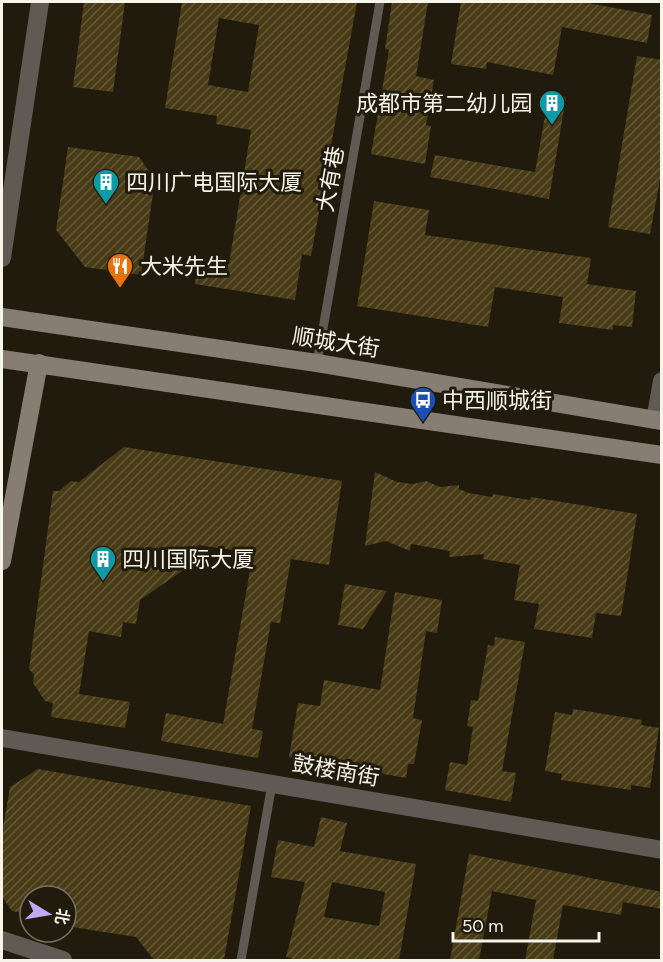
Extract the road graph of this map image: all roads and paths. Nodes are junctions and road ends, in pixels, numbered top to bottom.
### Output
1 (40, 2) edge
2 (380, 2) edge
3 (2, 258) edge
4 (2, 317) edge
5 (2, 359) edge
6 (39, 363) junction
7 (317, 363) junction
8 (662, 381) edge
9 (658, 420) edge
10 (662, 455) edge
11 (2, 561) edge
12 (2, 738) edge
13 (272, 784) junction
14 (662, 850) edge
15 (2, 940) edge
16 (63, 960) edge
17 (241, 960) edge

1 - 3 street
2 - 7 lane, 大有巷
4 - 7 main road, 顺城大街
5 - 6 main road
6 - 10 main road
6 - 11 main road
7 - 9 main road, 顺城大街
8 - 9 street
12 - 13 street, 鼓楼南街
13 - 14 street, 鼓楼南街
13 - 17 lane
15 - 16 street

